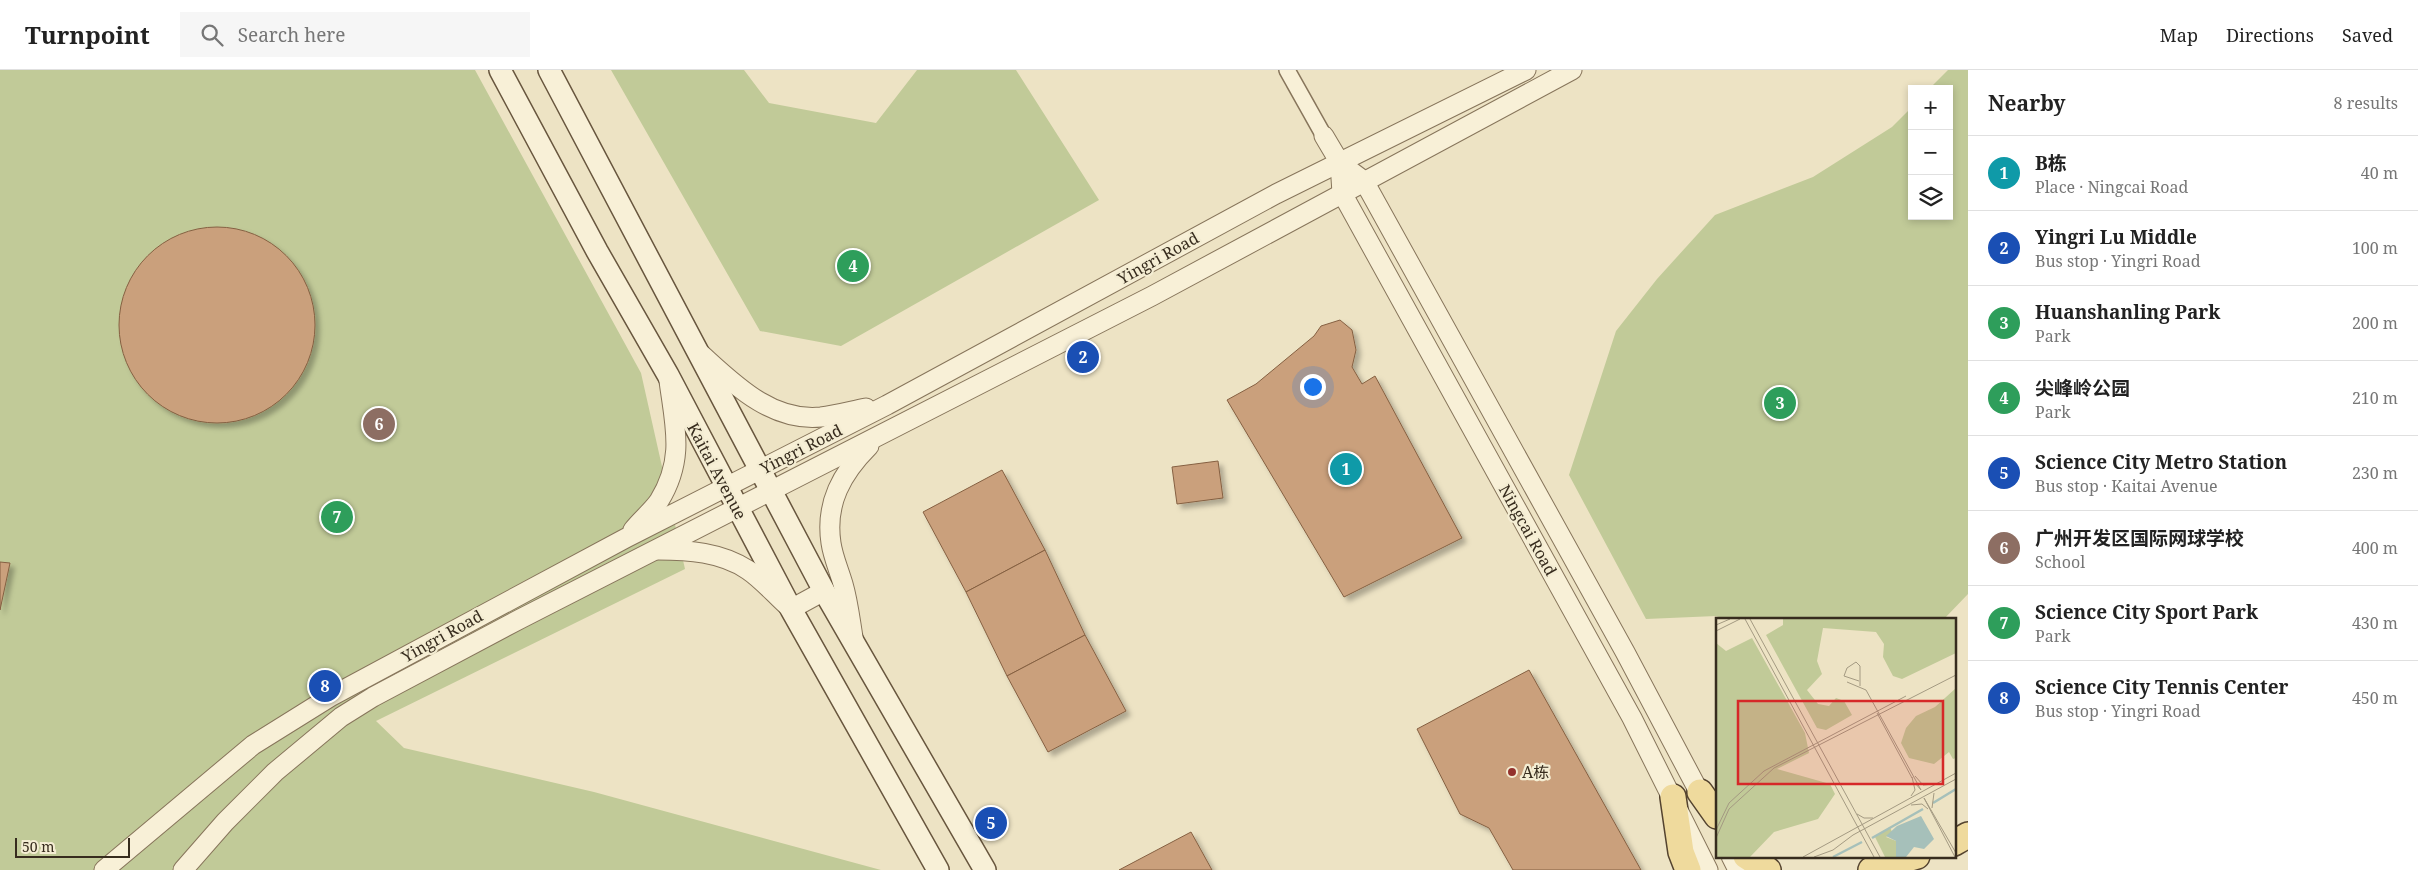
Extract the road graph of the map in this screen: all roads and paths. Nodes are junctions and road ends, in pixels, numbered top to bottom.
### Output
1 (500, 70) edge
2 (549, 70) edge
3 (1287, 70) edge
4 (1526, 70) edge
5 (1572, 70) edge
6 (1324, 136) joint
7 (1340, 163) junction
8 (1364, 181) junction
9 (1342, 193) junction
10 (700, 354) junction
11 (668, 375) junction
12 (887, 405) junction
13 (888, 431) junction
14 (761, 470) junction
15 (726, 488) junction
16 (773, 491) junction
17 (737, 509) junction
18 (626, 538) junction
19 (654, 550) junction
20 (824, 590) junction
21 (791, 609) junction
22 (854, 640) junction
23 (1700, 792) junction
24 (1673, 797) junction
25 (1716, 815) edge
26 (1716, 825) edge
27 (1968, 836) edge
28 (1956, 843) edge
29 (1732, 858) edge
30 (1749, 858) edge
31 (1910, 858) edge
32 (1930, 858) edge
33 (104, 870) edge
34 (183, 870) edge
35 (938, 870) edge
36 (985, 870) edge
37 (1688, 870) edge
38 (1708, 870) edge
39 (1738, 870) edge
40 (1768, 870) edge
41 (1871, 870) edge
42 (1910, 870) edge

1 - 11 main road, Kaitai Avenue
2 - 10 main road
3 - 6 street
4 - 7 street, Yingri Road
5 - 8 street, Yingri Road
6 - 7 street
7 - 8 street
7 - 9 street
7 - 12 street, Yingri Road
8 - 9 street, Yingri Road
8 - 23 street, Ningcai Road
9 - 13 street, Yingri Road
9 - 24 street, Ningcai Road
10 - 12 street
10 - 14 main road
11 - 15 main road, Kaitai Avenue
11 - 18 street
12 - 14 street, Yingri Road
13 - 16 street, Yingri Road
13 - 22 street
14 - 15 street, Yingri Road
14 - 16 main road
15 - 17 main road, Kaitai Avenue
15 - 18 street, Yingri Road
16 - 17 street, Yingri Road
16 - 20 main road
17 - 19 street, Yingri Road
17 - 21 main road, Kaitai Avenue
18 - 33 street, Yingri Road
19 - 21 street
19 - 34 street, Yingri Road
20 - 21 street
20 - 22 main road
21 - 35 main road, Kaitai Avenue
22 - 36 main road
23 - 25 main road
23 - 26 street, Ningcai Road
24 - 37 main road
24 - 38 street, Ningcai Road
27 - 28 main road
29 - 39 street
30 - 40 main road
31 - 41 main road
32 - 42 main road

